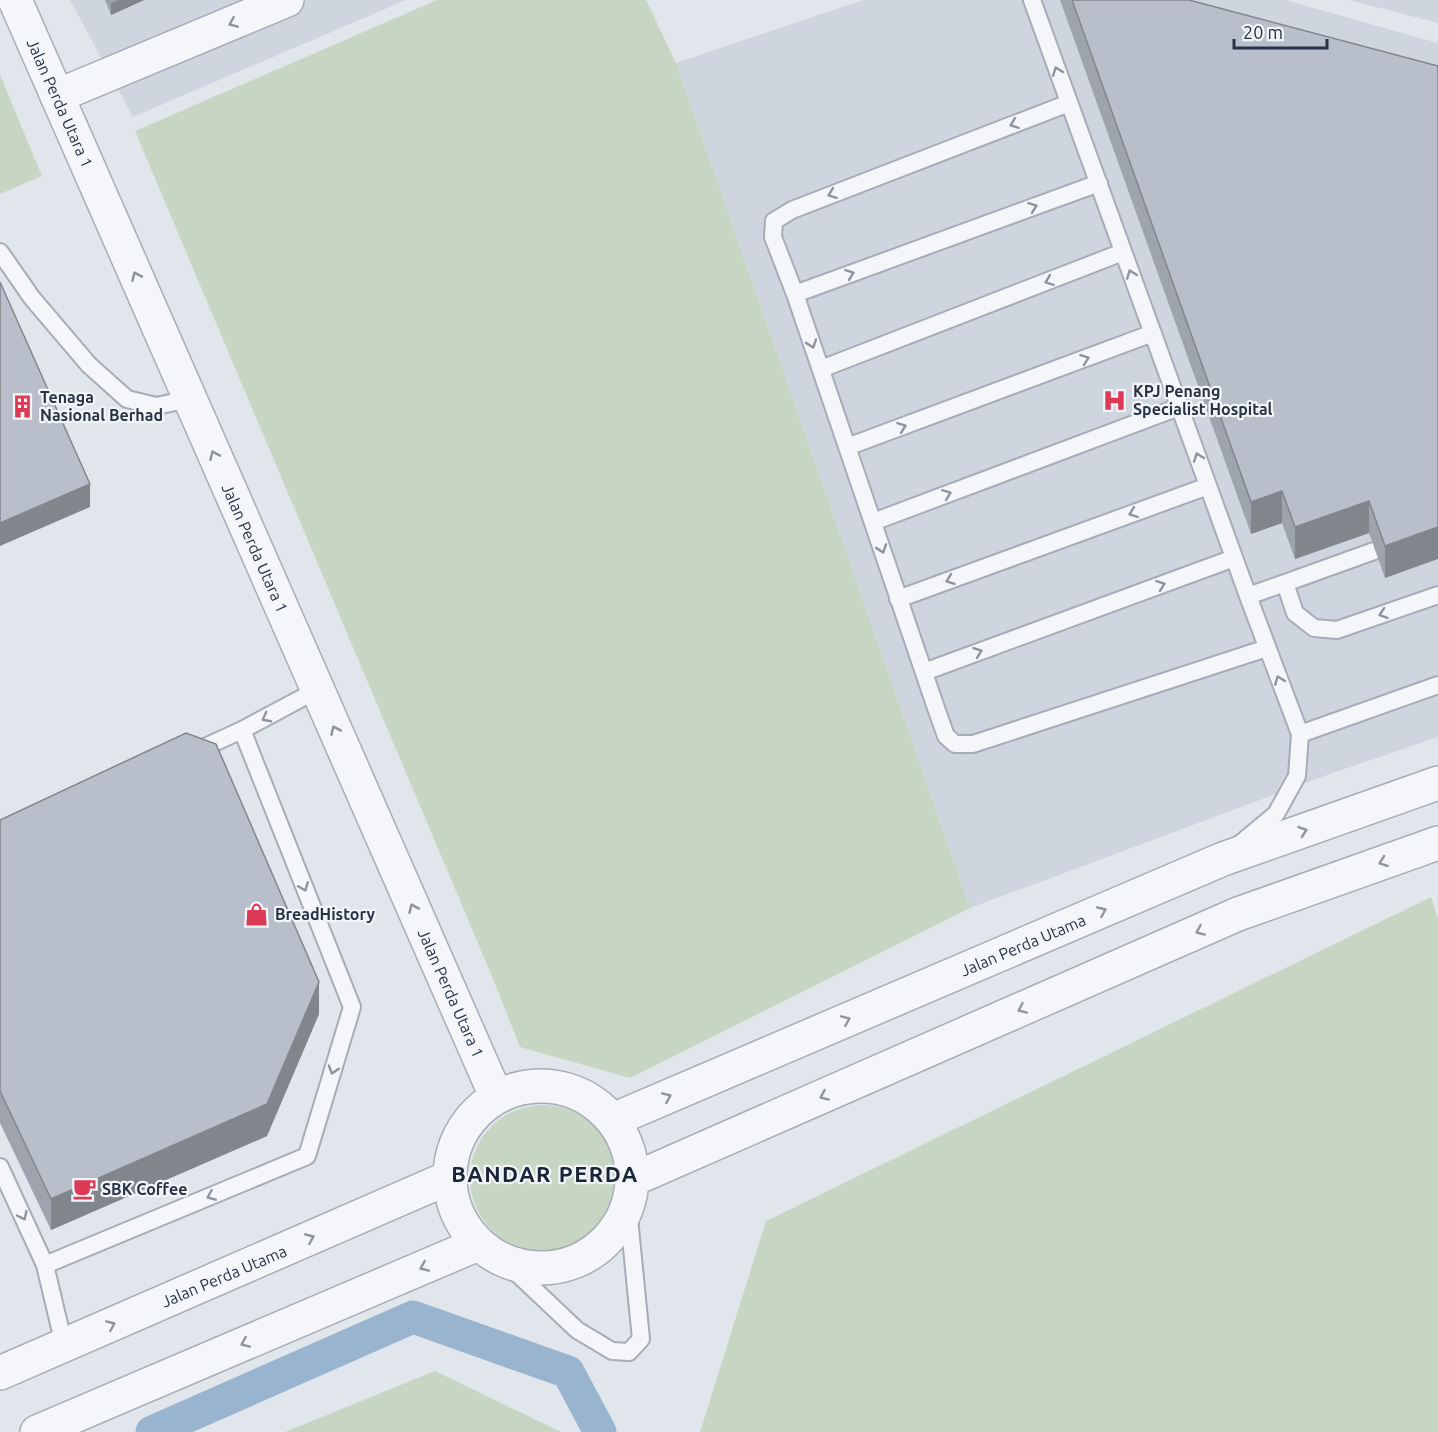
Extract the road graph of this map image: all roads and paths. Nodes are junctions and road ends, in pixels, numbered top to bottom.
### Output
1 (15, 0) edge
2 (287, 0) edge
3 (1032, 0) edge
4 (57, 96) junction
5 (1069, 103) junction
6 (1098, 183) junction
7 (0, 252) edge
8 (1123, 252) junction
9 (795, 294) junction
10 (1152, 333) junction
11 (821, 369) junction
12 (190, 399) junction
13 (1179, 406) junction
14 (847, 447) junction
15 (1208, 486) junction
16 (873, 522) junction
17 (1374, 551) edge
18 (1234, 558) junction
19 (1285, 584) junction
20 (1438, 595) edge
21 (1248, 596) junction
22 (898, 599) junction
23 (1267, 648) junction
24 (924, 672) junction
25 (1438, 685) edge
26 (317, 690) junction
27 (242, 730) junction
28 (1300, 734) junction
29 (179, 759) edge
30 (1438, 783) edge
31 (1438, 843) edge
32 (1223, 859) junction
33 (496, 1096) junction
34 (613, 1120) junction
35 (0, 1167) edge
36 (448, 1178) junction
37 (631, 1194) junction
38 (490, 1252) junction
39 (45, 1265) junction
40 (64, 1345) junction
41 (0, 1373) edge
42 (37, 1432) edge

1 - 4 street, Jalan Perda Utara 1
2 -> 4 street
5 -> 3 lane
12 -> 4 street, Jalan Perda Utara 1
5 - 6 lane
5 -> 9 lane
6 - 8 lane
9 -> 6 lane
7 - 12 lane
10 -> 8 lane
8 -> 11 lane
9 -> 11 lane
10 - 13 lane
14 -> 10 lane
11 - 14 lane
26 -> 12 street, Jalan Perda Utara 1
15 -> 13 lane
16 -> 13 lane
14 - 16 lane
15 - 18 lane
15 -> 22 lane
16 -> 22 lane
17 - 19 lane
18 - 21 lane
24 -> 18 lane
20 -> 19 lane
19 - 21 lane
21 - 23 lane
22 - 24 lane
23 - 24 lane
28 -> 23 lane
25 - 28 lane
26 -> 27 lane
33 -> 26 street, Jalan Perda Utara 1
27 - 29 lane
27 -> 39 lane
28 - 32 lane
32 -> 30 street, Jalan Perda Utama
31 -> 37 street
34 -> 32 street, Jalan Perda Utama
33 - 34 street
33 - 36 street
34 - 37 street
35 -> 39 lane
36 - 38 street
40 -> 36 street, Jalan Perda Utama
37 - 38 street
37 - 38 lane
38 -> 42 street
39 - 40 lane
40 - 41 street, Jalan Perda Utama

